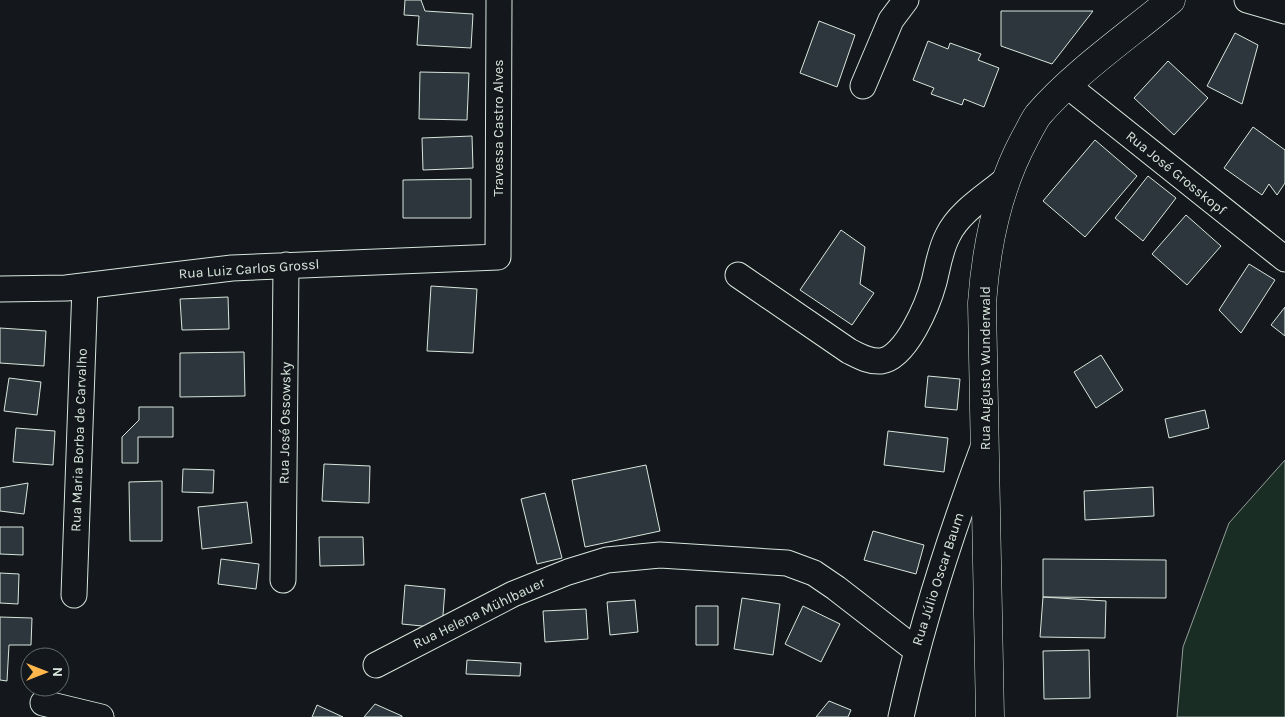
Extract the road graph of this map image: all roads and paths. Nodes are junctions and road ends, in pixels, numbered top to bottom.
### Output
1 (499, 0) edge
2 (906, 0) edge
3 (1171, 0) edge
4 (1247, 0) edge
5 (1285, 11) edge
6 (863, 86) dead end
7 (1068, 86) junction
8 (1005, 180) junction
9 (498, 257) joint
10 (1285, 259) edge
11 (286, 265) junction
12 (738, 275) dead end
13 (84, 286) junction
14 (0, 289) edge
15 (985, 443) junction
16 (283, 580) dead end
17 (74, 595) dead end
18 (916, 650) junction
19 (376, 665) dead end
20 (43, 703) dead end
21 (101, 717) edge
22 (901, 717) edge
23 (990, 717) edge

1 - 9 street, Travessa Castro Alves
2 - 6 street
3 - 7 main road, Rua Augusto Wunderwald
4 - 5 street
7 - 8 main road, Rua Augusto Wunderwald
7 - 10 street, Rua José Grosskopf
8 - 12 street
8 - 15 main road, Rua Augusto Wunderwald
9 - 11 street, Rua Luiz Carlos Grossl
11 - 13 street, Rua Luiz Carlos Grossl
11 - 16 street, Rua José Ossowsky
13 - 14 street, Rua Luiz Carlos Grossl
13 - 17 street, Rua Maria Borba de Carvalho
15 - 18 street, Rua Júlio Oscar Baum
15 - 23 main road, Rua Augusto Wunderwald
18 - 19 street, Rua Helena Mühlbauer
18 - 22 street, Rua Júlio Oscar Baum
20 - 21 street

